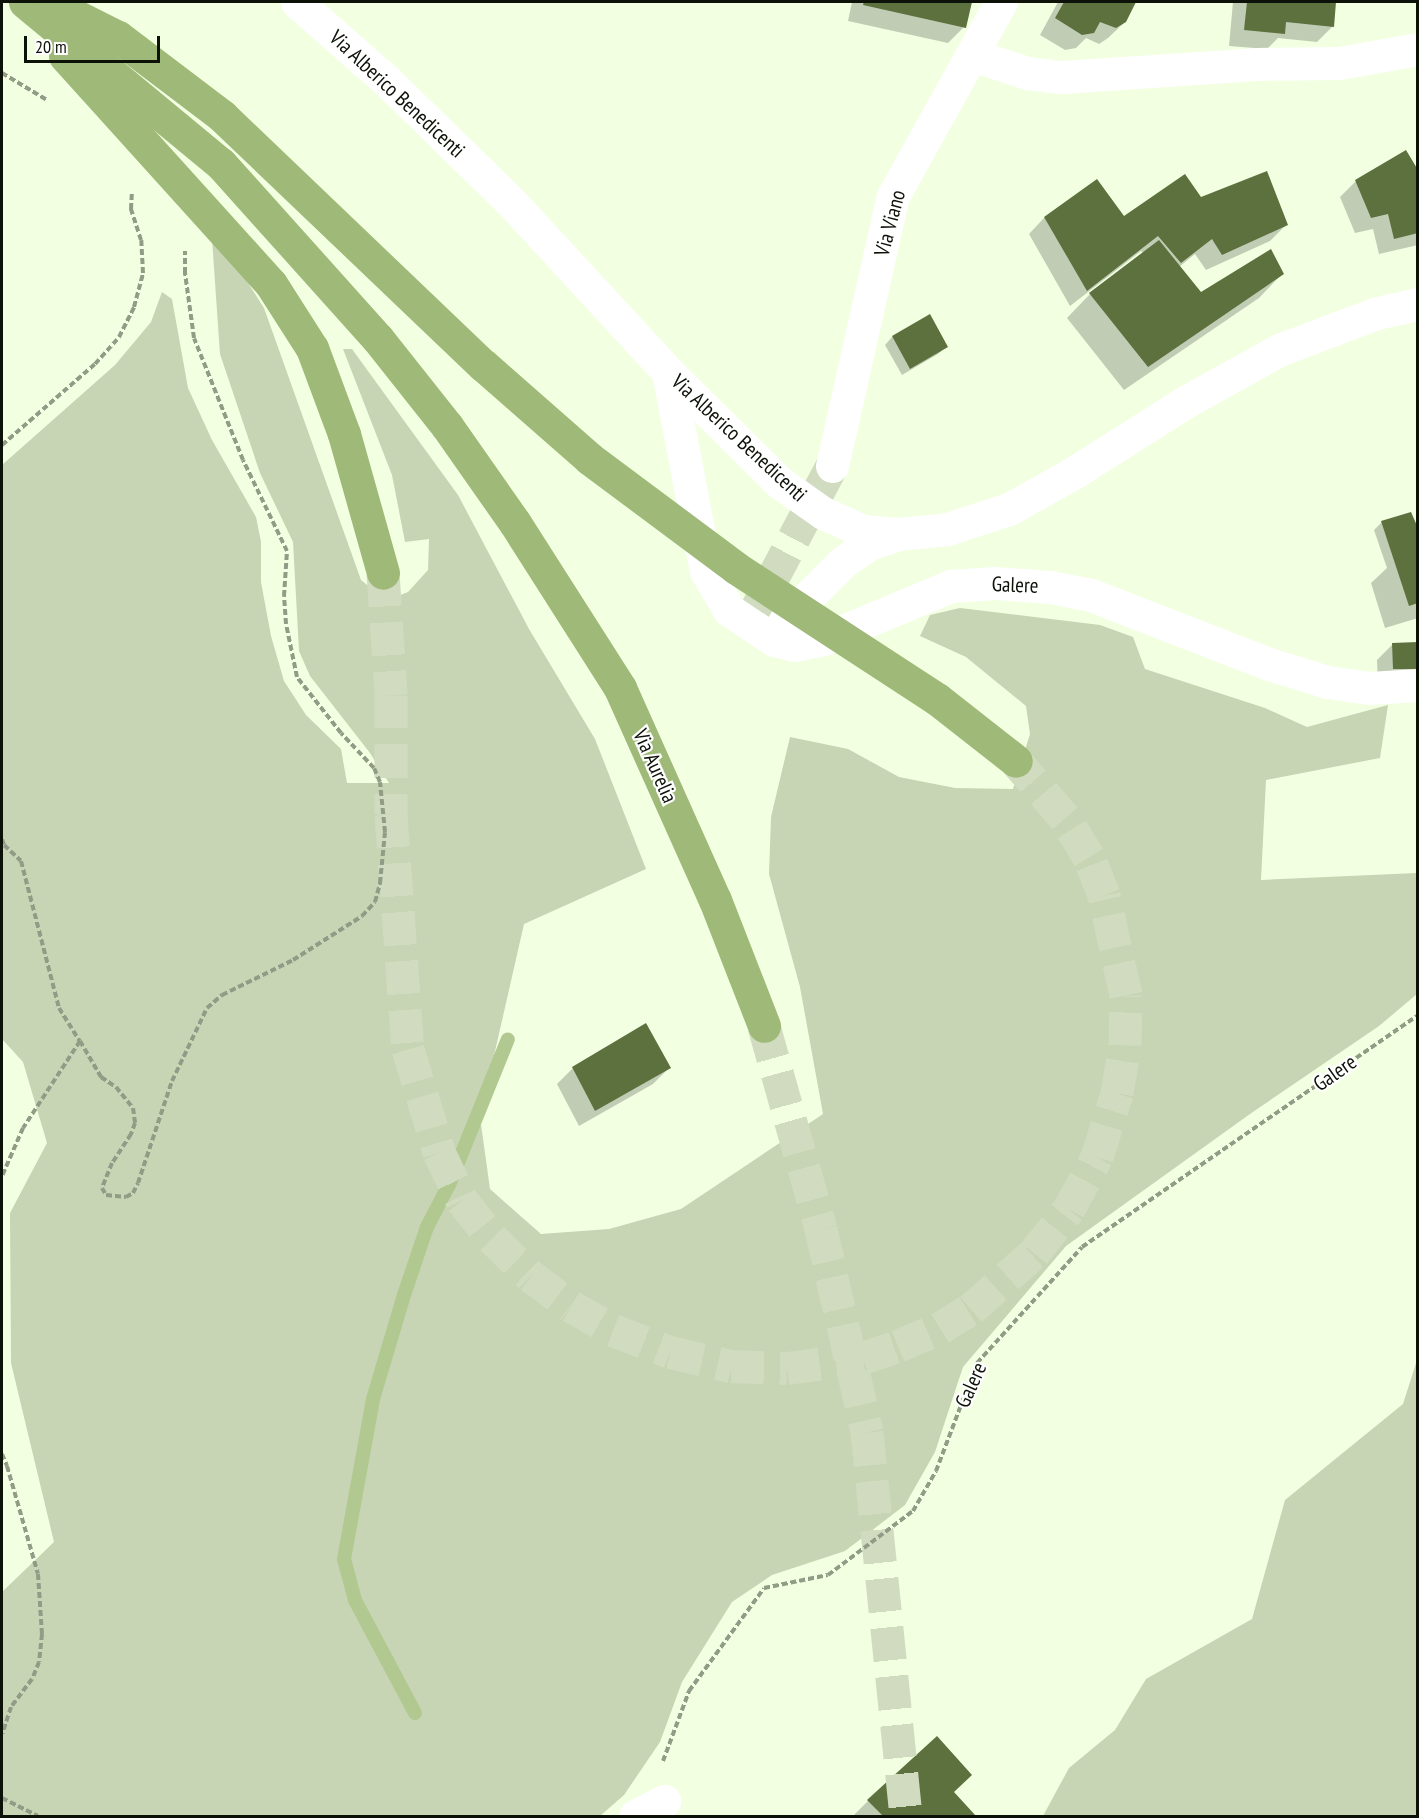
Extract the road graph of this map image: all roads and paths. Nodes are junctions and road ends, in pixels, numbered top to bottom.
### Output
1 (16, 2) edge
2 (25, 2) edge
3 (48, 2) edge
4 (297, 2) edge
5 (1001, 2) edge
6 (1418, 49) edge
7 (973, 56) junction
8 (2, 73) edge
9 (49, 102) dead end
10 (133, 188) dead end
11 (185, 250) dead end
12 (1418, 304) edge
13 (668, 372) junction
14 (2, 445) edge
15 (832, 466) tunnel mouth
16 (898, 534) junction
17 (383, 573) tunnel mouth
18 (774, 640) junction
19 (1418, 685) edge
20 (1016, 761) tunnel mouth
21 (2, 839) edge
22 (1418, 1015) edge
23 (764, 1026) tunnel mouth
24 (80, 1041) junction
25 (2, 1176) edge
26 (2, 1454) edge
27 (7, 1466) junction
28 (2, 1467) edge
29 (2, 1734) edge
30 (2, 1798) edge
31 (664, 1801) joint
32 (38, 1816) edge
33 (635, 1816) edge

1 - 17 highway
2 - 23 highway, Via Aurelia
3 - 20 highway
4 - 13 street, Via Alberico Benedicenti
5 - 7 street, Via Viano
6 - 7 street
7 - 15 street, Via Viano
8 - 9 path
10 - 14 path
11 - 24 path
12 - 16 street, Via Alberico Benedicenti
13 - 16 street, Via Alberico Benedicenti
13 - 18 street
16 - 18 street
18 - 19 street, Galere
21 - 24 path
22 - 31 path, Galere
24 - 25 path
26 - 27 path
27 - 28 path
27 - 29 path
30 - 32 path
31 - 33 street

